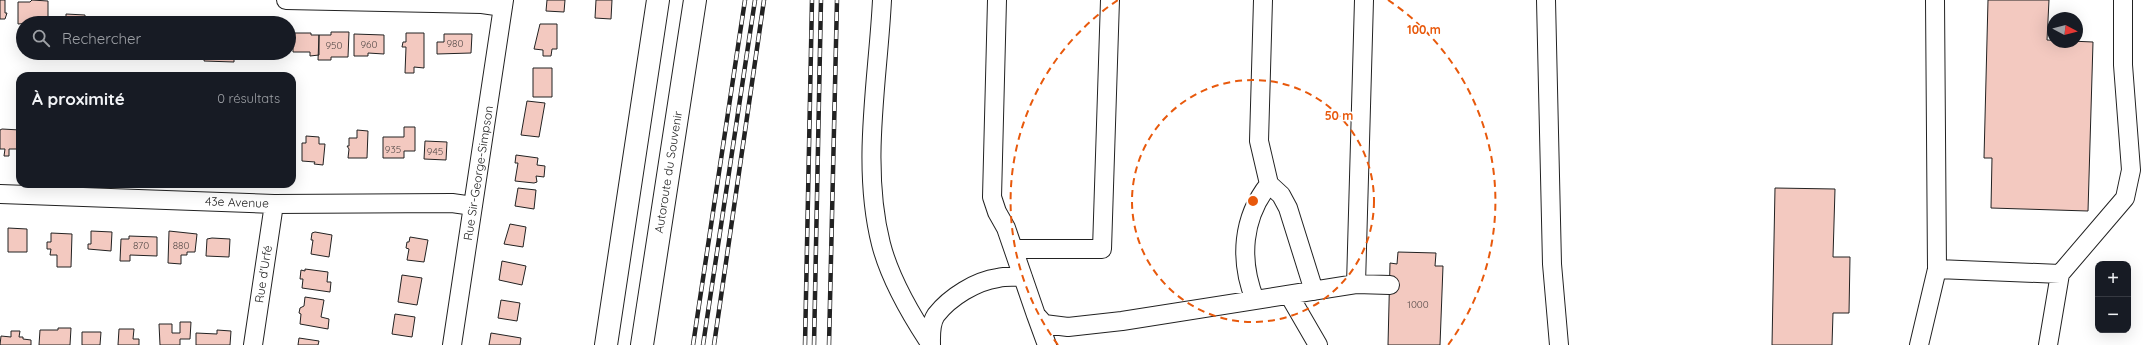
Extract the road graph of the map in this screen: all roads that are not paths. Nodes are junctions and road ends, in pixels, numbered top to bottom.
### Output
1 (286, 0) edge
2 (658, 0) edge
3 (695, 0) edge
4 (882, 0) edge
5 (997, 0) edge
6 (1110, 0) edge
7 (1263, 0) edge
8 (1364, 0) edge
9 (1546, 0) edge
10 (1935, 0) edge
11 (2123, 0) edge
12 (503, 4) edge
13 (1269, 184) junction
14 (0, 194) edge
15 (274, 204) junction
16 (473, 206) junction
17 (1014, 249) junction
18 (1936, 269) junction
19 (2060, 274) junction
20 (1023, 277) junction
21 (1356, 284) junction
22 (1390, 285) dead end
23 (1314, 291) junction
24 (1289, 295) junction
25 (1255, 300) junction
26 (1036, 315) junction
27 (1068, 327) junction
28 (253, 345) edge
29 (452, 345) edge
30 (606, 345) edge
31 (642, 345) edge
32 (931, 345) edge
33 (1047, 345) edge
34 (1051, 345) edge
35 (1318, 345) edge
36 (1559, 345) edge
37 (1920, 345) edge
38 (2048, 345) edge

1 - 12 street
2 - 30 highway
3 - 31 highway, Autoroute du Souvenir
4 - 32 street
5 - 17 street
6 - 17 street
7 - 13 street
8 - 21 street
9 - 36 street
10 - 18 street
11 - 19 street
12 - 16 street, Rue Sir-George-Simpson
13 - 23 street
13 - 25 street
14 - 15 street, 43e Avenue
15 - 16 street, 43e Avenue
15 - 28 street, Rue d'Urfé
16 - 29 street, Rue Sir-George-Simpson
17 - 20 street
18 - 19 street
18 - 37 street
19 - 38 street
20 - 26 street
20 - 32 street
21 - 22 street
21 - 23 street
23 - 24 street
24 - 25 street
24 - 35 street
25 - 27 street
26 - 27 street
26 - 33 street
27 - 34 street

